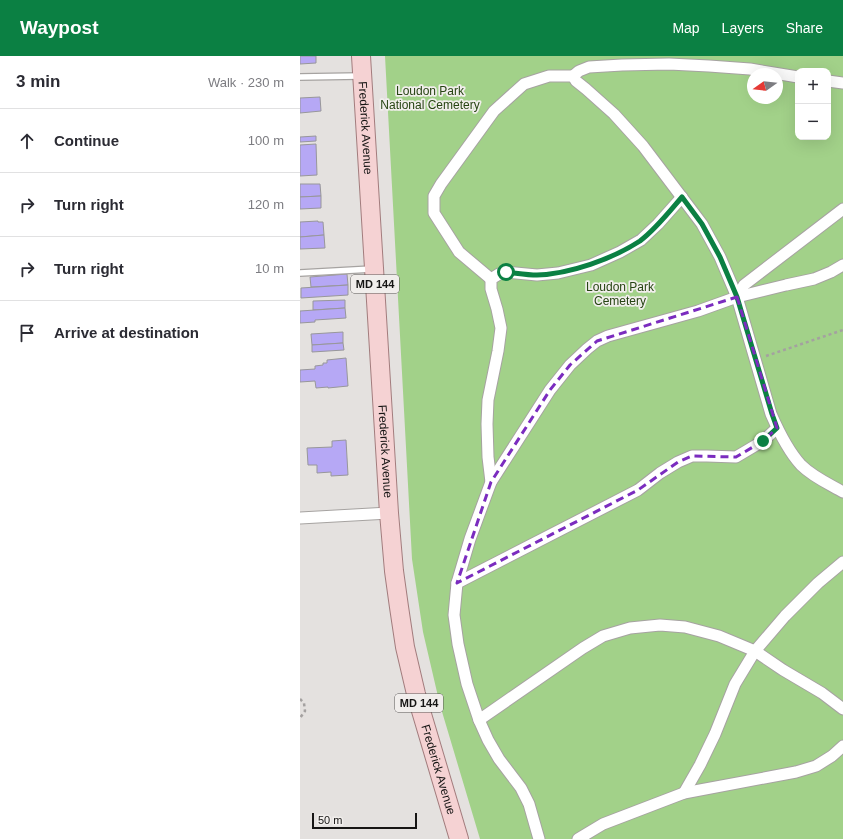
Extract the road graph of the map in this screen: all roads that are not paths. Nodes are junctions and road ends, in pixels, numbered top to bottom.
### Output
1 (361, 56) edge
2 (362, 76) junction
3 (573, 76) junction
4 (795, 76) edge
5 (300, 77) edge
6 (831, 81) edge
7 (843, 83) edge
8 (682, 197) junction
9 (843, 209) edge
10 (843, 265) edge
11 (374, 269) junction
12 (300, 273) edge
13 (492, 279) junction
14 (737, 297) junction
15 (777, 428) junction
16 (491, 482) junction
17 (843, 492) edge
18 (389, 513) junction
19 (300, 518) edge
20 (843, 562) edge
21 (457, 583) junction
22 (755, 651) junction
23 (843, 710) edge
24 (479, 720) junction
25 (843, 746) edge
26 (684, 793) junction
27 (459, 839) edge
28 (539, 839) edge
29 (578, 839) edge

1 - 2 main road, Frederick Avenue / MD 144
2 - 5 lane
2 - 11 main road, Frederick Avenue / MD 144
3 - 4 street
3 - 8 street
3 - 13 street
6 - 7 street
8 - 13 street
8 - 14 street
9 - 14 street
10 - 14 street
11 - 12 lane
11 - 18 main road, Frederick Avenue / MD 144
13 - 16 street
14 - 15 street
14 - 16 street
15 - 17 street
15 - 21 street
16 - 21 street
18 - 19 street
18 - 27 main road, Frederick Avenue / MD 144
20 - 22 street
21 - 24 street
22 - 23 street
22 - 24 street
22 - 26 street
24 - 28 street
25 - 26 street
26 - 29 street

